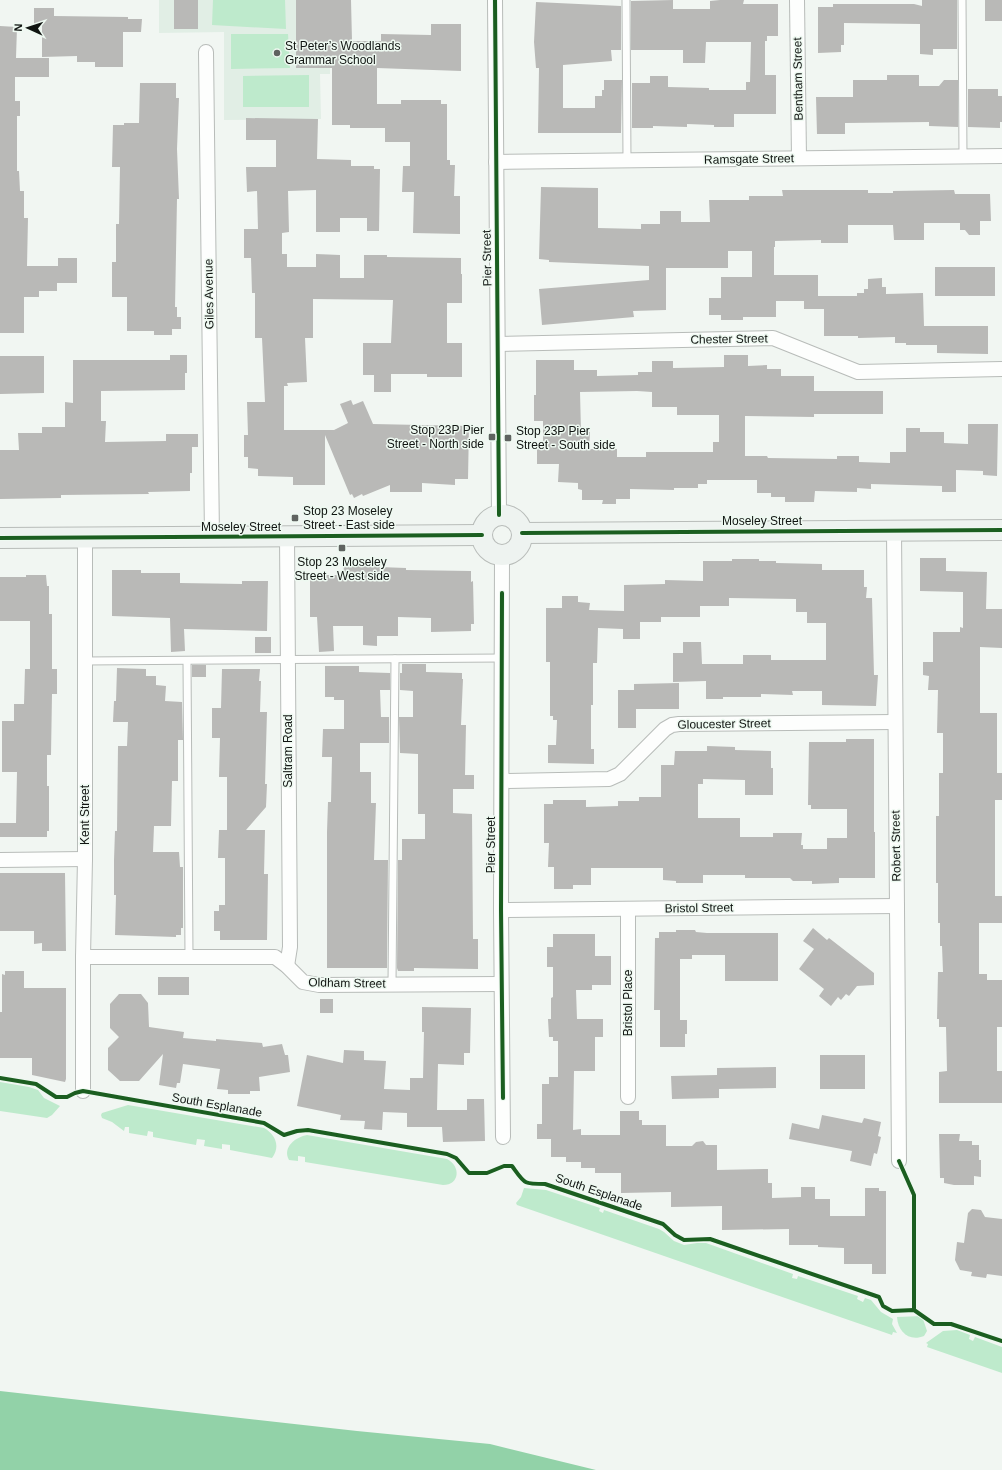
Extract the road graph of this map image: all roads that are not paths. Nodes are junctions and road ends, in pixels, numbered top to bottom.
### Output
1 (495, 0) edge
2 (626, 0) edge
3 (797, 0) edge
4 (962, 0) edge
5 (206, 52) dead end
6 (963, 156) junction
7 (1002, 156) edge
8 (799, 158) junction
9 (626, 160) junction
10 (496, 162) junction
11 (498, 344) junction
12 (1002, 369) edge
13 (499, 515) junction
14 (894, 530) junction
15 (1002, 530) edge
16 (522, 533) junction
17 (482, 535) junction
18 (287, 536) junction
19 (212, 537) junction
20 (0, 538) edge
21 (84, 538) junction
22 (502, 554) junction
23 (502, 658) junction
24 (395, 659) junction
25 (288, 660) junction
26 (85, 661) junction
27 (187, 661) junction
28 (895, 722) junction
29 (502, 781) junction
30 (0, 860) edge
31 (85, 860) junction
32 (897, 906) junction
33 (628, 909) junction
34 (501, 910) junction
35 (189, 956) junction
36 (83, 957) junction
37 (287, 966) junction
38 (392, 983) junction
39 (501, 984) junction
40 (83, 1092) dead end
41 (628, 1097) dead end
42 (503, 1138) dead end
43 (899, 1161) dead end

1 - 10 street, Pier Street
2 - 9 lane
3 - 8 street, Bentham Street
4 - 6 lane
5 - 19 street, Giles Avenue
6 - 7 street, Ramsgate Street
6 - 8 street, Ramsgate Street
8 - 9 street, Ramsgate Street
9 - 10 street, Ramsgate Street
10 - 11 street, Pier Street
11 - 12 street, Chester Street
11 - 13 street, Pier Street
13 - 16 street
13 - 17 street
14 - 15 street, Moseley Street
14 - 16 street, Moseley Street
14 - 28 street, Robert Street
16 - 22 street
17 - 18 street, Moseley Street
17 - 22 street
18 - 19 street, Moseley Street
18 - 25 street, Saltram Road
19 - 21 street, Moseley Street
20 - 21 street, Moseley Street
21 - 26 street, Kent Street
22 - 23 street, Pier Street
23 - 24 lane
23 - 29 street, Pier Street
24 - 25 lane
24 - 38 lane
25 - 27 lane
25 - 37 street, Saltram Road
26 - 27 lane
26 - 31 street, Kent Street
27 - 35 lane
28 - 29 street, Gloucester Street
28 - 32 street, Robert Street
29 - 34 street, Pier Street
30 - 31 street
31 - 36 street, Kent Street
32 - 33 street, Bristol Street
32 - 43 street, Robert Street
33 - 34 street, Bristol Street
33 - 41 street, Bristol Place
34 - 39 street, Pier Street
35 - 36 street, Oldham Street
35 - 37 street, Oldham Street
36 - 40 street, Kent Street
37 - 38 street, Oldham Street
38 - 39 street, Oldham Street
39 - 42 street, Pier Street

